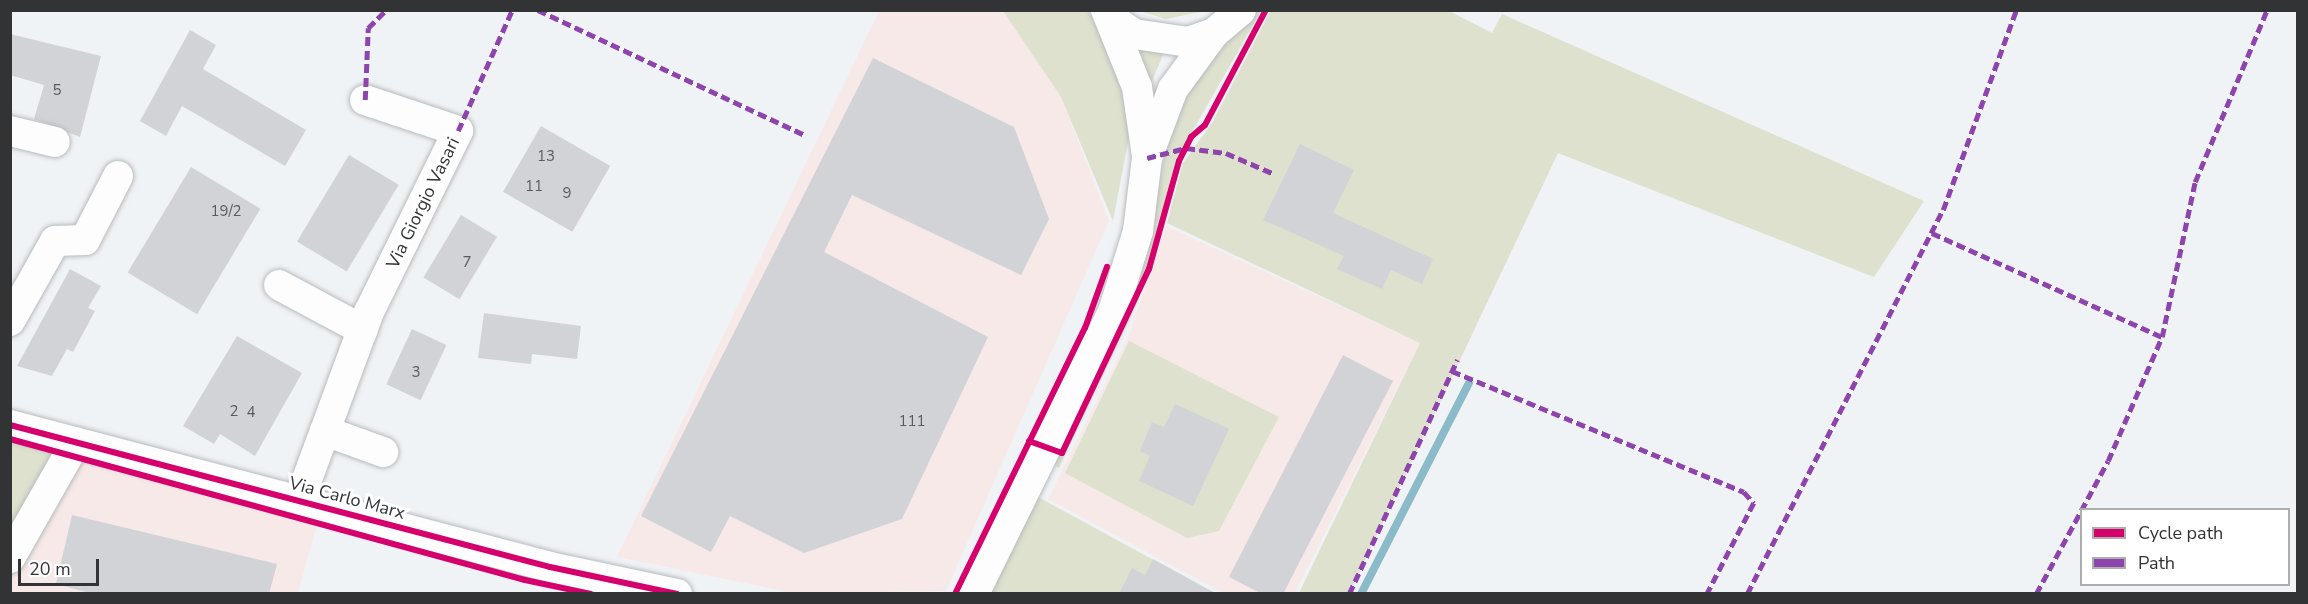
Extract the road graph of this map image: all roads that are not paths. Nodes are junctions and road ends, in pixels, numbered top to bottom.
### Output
1 (1241, 10) edge
2 (1109, 15) edge
3 (1214, 33) junction
4 (365, 100) dead end
5 (10, 131) edge
6 (55, 142) dead end
7 (1147, 158) junction
8 (118, 176) dead end
9 (279, 285) dead end
10 (10, 321) edge
11 (363, 330) junction
12 (10, 424) edge
13 (325, 431) junction
14 (76, 442) junction
15 (382, 452) dead end
16 (299, 501) junction
17 (10, 558) edge
18 (551, 580) edge
19 (677, 594) edge
20 (974, 594) edge

1 - 3 street
2 - 3 street
2 - 7 street
3 - 7 street
4 - 11 street, Via Giorgio Vasari
5 - 6 street
7 - 20 street
8 - 10 street
9 - 11 street
11 - 13 street, Via Giorgio Vasari
12 - 14 street, Via Carlo Marx
13 - 15 street
13 - 16 street, Via Giorgio Vasari
14 - 16 street, Via Carlo Marx
14 - 17 street
16 - 18 street, Via Carlo Marx
18 - 19 street, Via Carlo Marx

